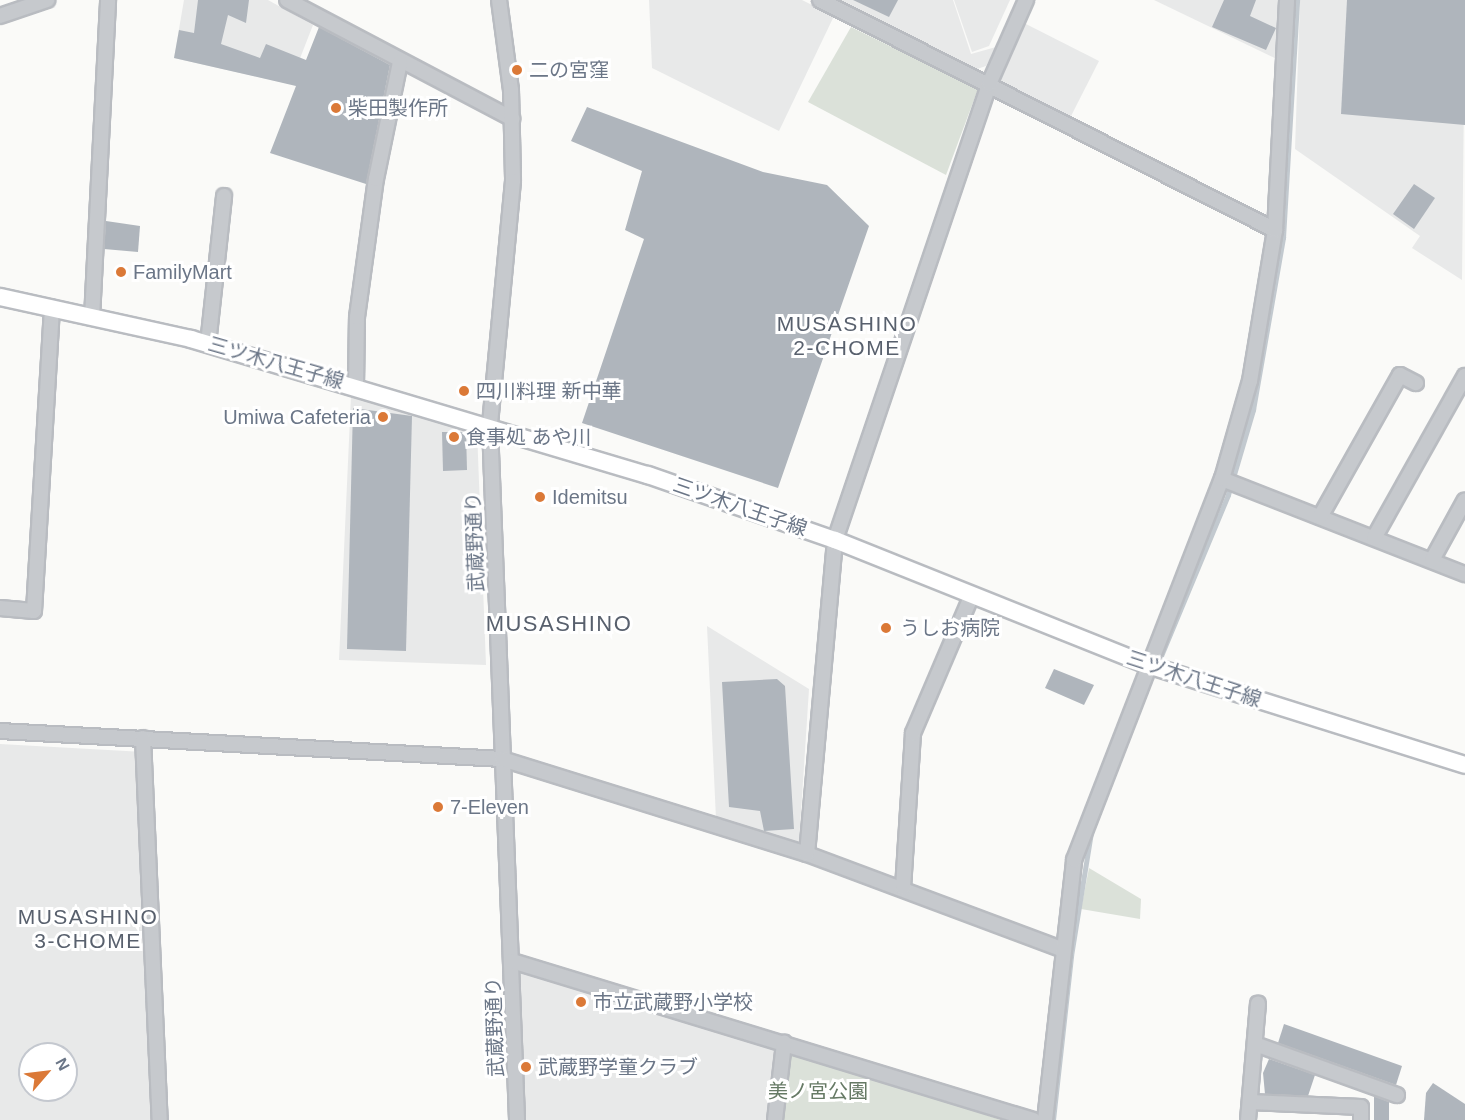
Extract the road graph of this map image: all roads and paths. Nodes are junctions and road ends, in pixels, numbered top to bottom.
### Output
1 (47, 0) edge
2 (108, 0) edge
3 (287, 0) edge
4 (499, 0) edge
5 (820, 0) edge
6 (1026, 0) edge
7 (1287, 0) edge
8 (0, 16) edge
9 (399, 62) junction
10 (989, 84) junction
11 (513, 119) junction
12 (224, 196) dead end
13 (1275, 230) junction
14 (0, 297) edge
15 (52, 308) junction
16 (92, 318) junction
17 (208, 344) junction
18 (1465, 376) edge
19 (1416, 383) dead end
20 (356, 386) junction
21 (490, 426) junction
22 (1228, 482) junction
23 (1465, 500) edge
24 (1320, 517) junction
25 (1374, 538) junction
26 (835, 540) junction
27 (1432, 560) junction
28 (1465, 574) edge
29 (970, 597) junction
30 (0, 608) edge
31 (1148, 665) junction
32 (0, 731) edge
33 (143, 738) junction
34 (502, 759) junction
35 (1465, 765) edge
36 (807, 854) junction
37 (903, 888) junction
38 (1064, 950) junction
39 (512, 961) junction
40 (1258, 1003) dead end
41 (784, 1043) junction
42 (1255, 1044) junction
43 (1397, 1095) dead end
44 (1250, 1102) junction
45 (160, 1120) edge
46 (517, 1120) edge
47 (775, 1120) edge
48 (1033, 1120) edge
49 (1046, 1120) edge
50 (1248, 1120) edge
51 (1360, 1120) edge

1 - 8 street
2 - 16 street
3 - 9 street
4 - 11 street, 武蔵野通り
5 - 10 street
6 - 10 street
7 - 13 street
9 - 11 street
9 - 20 street
10 - 13 street
10 - 26 street
11 - 21 street, 武蔵野通り
12 - 17 street
13 - 22 street
14 - 15 main road, 三ツ木八王子線
15 - 16 main road, 三ツ木八王子線
15 - 30 street
16 - 17 main road, 三ツ木八王子線
17 - 20 main road, 三ツ木八王子線
18 - 25 street
19 - 24 street
20 - 21 main road, 三ツ木八王子線
21 - 26 main road, 三ツ木八王子線
21 - 34 street, 武蔵野通り
22 - 24 street
22 - 31 street
23 - 27 street
24 - 25 street
25 - 27 street
26 - 29 main road, 三ツ木八王子線
26 - 36 street
27 - 28 street
29 - 31 main road, 三ツ木八王子線
29 - 37 street
31 - 35 main road, 三ツ木八王子線
31 - 38 street
32 - 33 street
33 - 34 street
33 - 45 street
34 - 36 street
34 - 39 street, 武蔵野通り
36 - 37 street
37 - 38 street
38 - 49 street
39 - 41 street
39 - 46 street, 武蔵野通り
40 - 42 street
41 - 47 street
41 - 48 street
42 - 43 street
42 - 44 street
44 - 50 street
44 - 51 street

